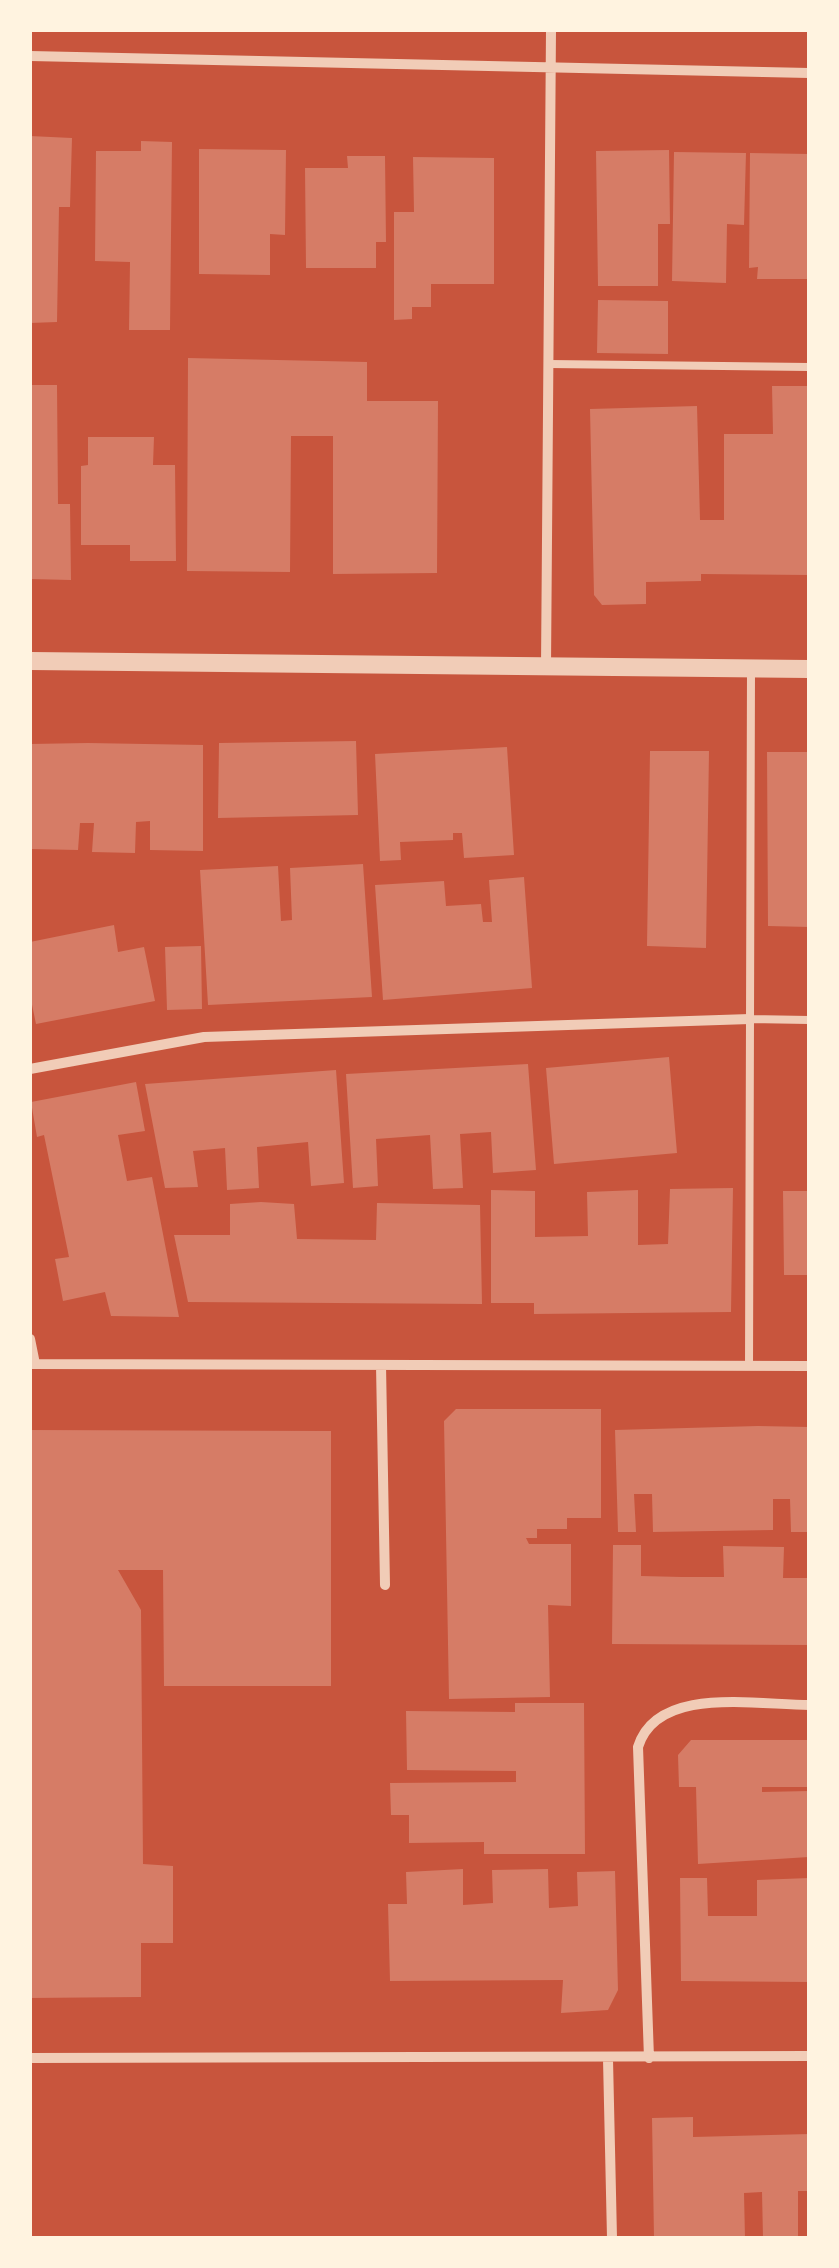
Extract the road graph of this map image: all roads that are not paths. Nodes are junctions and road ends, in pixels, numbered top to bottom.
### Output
1 (551, 30) edge
2 (30, 56) edge
3 (551, 64) junction
4 (809, 73) edge
5 (549, 364) junction
6 (809, 367) edge
7 (30, 661) edge
8 (546, 666) junction
9 (751, 669) junction
10 (809, 669) edge
11 (750, 1019) junction
12 (809, 1020) edge
13 (30, 1069) edge
14 (30, 1338) edge
15 (32, 1364) edge
16 (382, 1365) junction
17 (750, 1366) junction
18 (809, 1366) edge
19 (385, 1585) dead end
20 (809, 1705) edge
21 (809, 2056) edge
22 (30, 2058) edge
23 (649, 2058) junction
24 (608, 2059) junction
25 (612, 2238) edge

1 - 3 street
2 - 3 street
3 - 4 street
3 - 5 street
5 - 6 lane
5 - 8 street
7 - 8 street
8 - 9 street
9 - 10 street
9 - 11 lane
11 - 12 lane
11 - 13 street
11 - 17 lane
14 - 15 street
15 - 16 street
16 - 17 street
16 - 19 street
17 - 18 street
20 - 23 street
21 - 23 street
22 - 24 street
23 - 24 street
24 - 25 street

